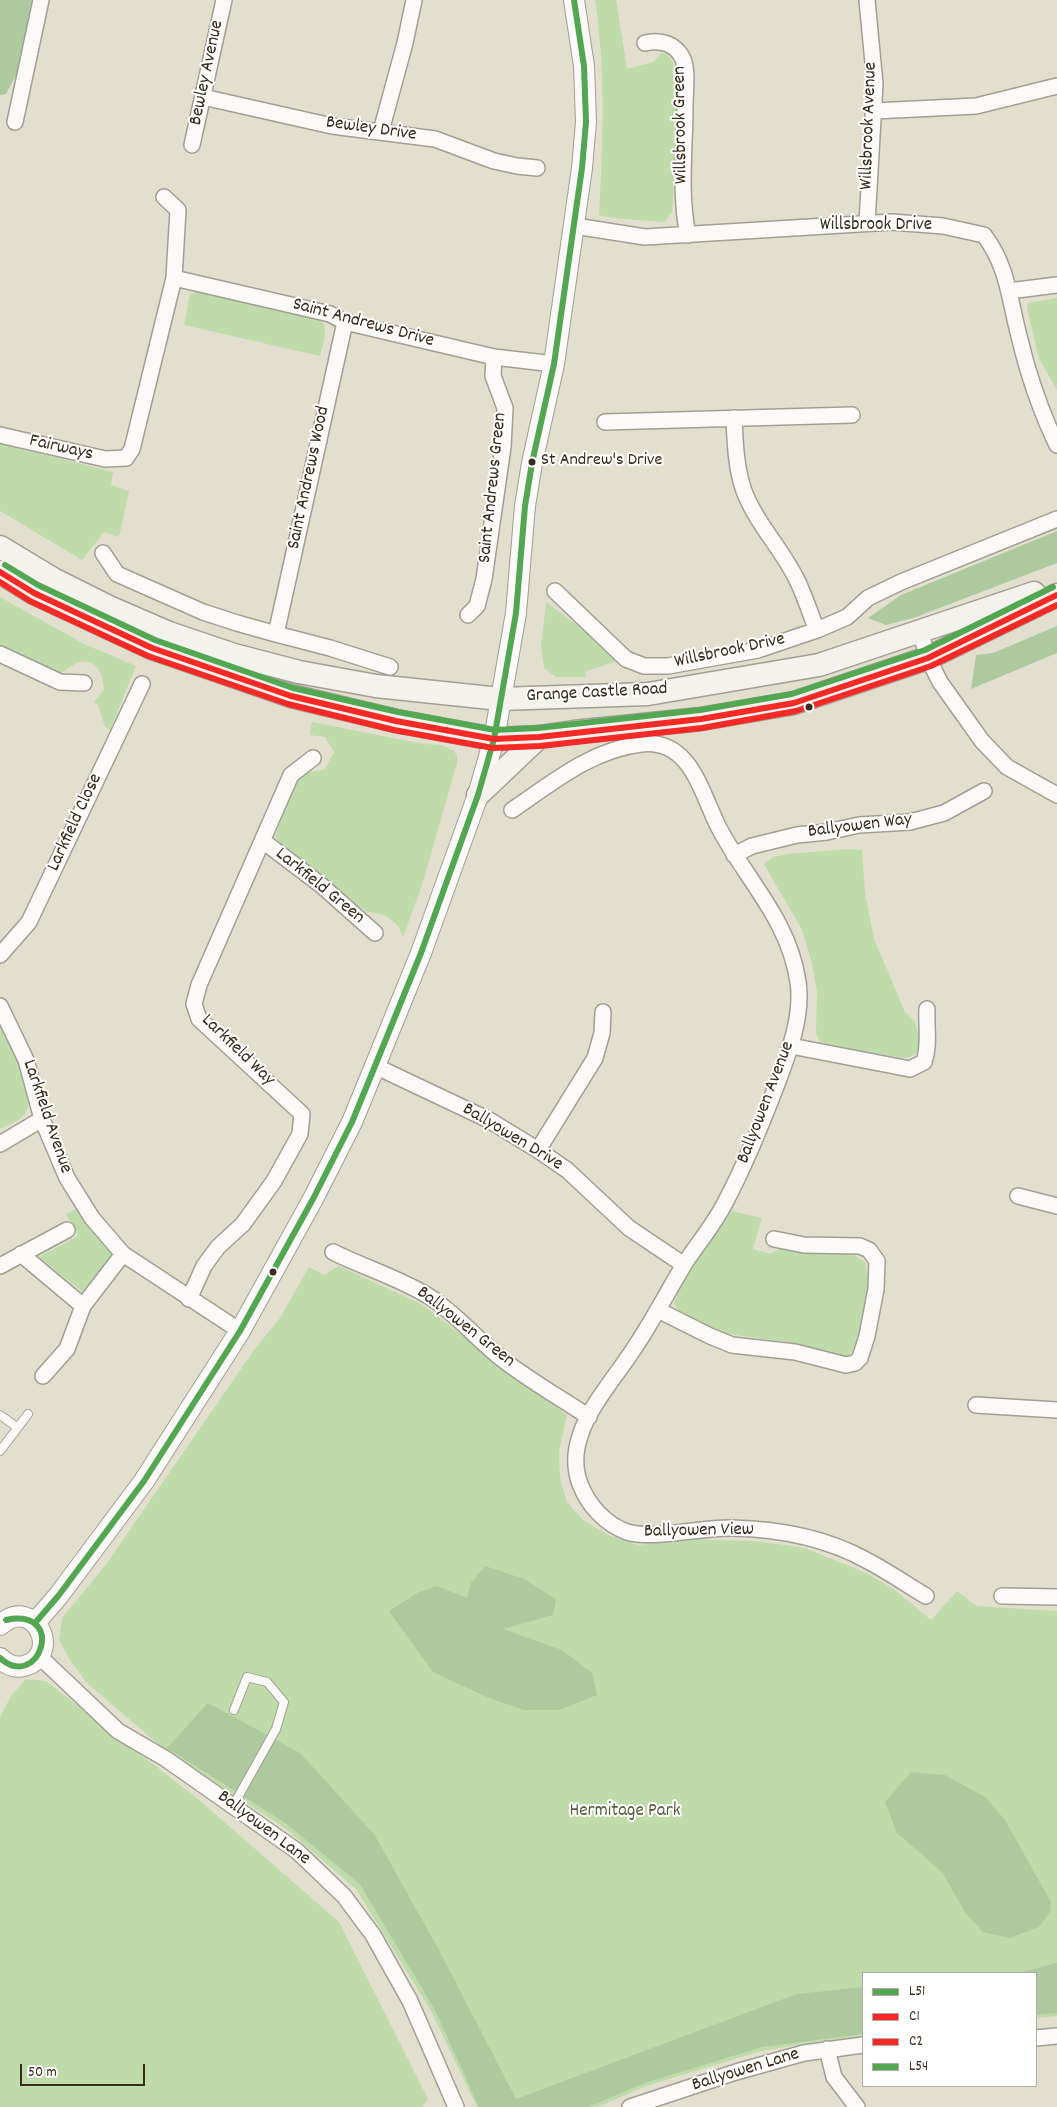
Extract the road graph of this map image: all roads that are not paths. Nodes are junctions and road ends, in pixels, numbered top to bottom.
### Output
1 (41, 0) edge
2 (224, 0) edge
3 (414, 0) edge
4 (574, 0) edge
5 (867, 0) edge
6 (645, 43) dead end
7 (1057, 86) edge
8 (203, 97) junction
9 (874, 111) junction
10 (14, 122) dead end
11 (381, 131) junction
12 (192, 145) dead end
13 (536, 168) dead end
14 (164, 196) dead end
15 (867, 223) junction
16 (575, 226) junction
17 (688, 235) junction
18 (174, 278) junction
19 (1057, 285) edge
20 (1009, 291) junction
21 (345, 322) junction
22 (494, 357) junction
23 (554, 364) junction
24 (852, 415) dead end
25 (734, 418) junction
26 (605, 422) dead end
27 (1052, 422) edge
28 (0, 435) edge
29 (1057, 445) edge
30 (531, 470) junction
31 (1057, 519) edge
32 (0, 547) edge
33 (103, 553) dead end
34 (0, 572) edge
35 (1057, 585) edge
36 (555, 591) dead end
37 (1057, 595) edge
38 (468, 616) dead end
39 (817, 630) junction
40 (920, 631) junction
41 (276, 634) junction
42 (0, 654) edge
43 (928, 658) junction
44 (390, 667) dead end
45 (84, 684) dead end
46 (142, 684) dead end
47 (529, 698) junction
48 (500, 699) junction
49 (540, 737) junction
50 (494, 739) junction
51 (313, 758) dead end
52 (984, 791) dead end
53 (478, 795) junction
54 (1057, 795) edge
55 (512, 810) dead end
56 (263, 841) junction
57 (734, 855) junction
58 (375, 933) dead end
59 (0, 955) edge
60 (0, 1006) edge
61 (927, 1010) dead end
62 (603, 1012) dead end
63 (791, 1046) junction
64 (375, 1066) junction
65 (42, 1119) junction
66 (0, 1144) edge
67 (538, 1150) junction
68 (1018, 1196) dead end
69 (1057, 1206) edge
70 (66, 1230) dead end
71 (774, 1239) dead end
72 (333, 1252) dead end
73 (22, 1254) junction
74 (123, 1254) junction
75 (684, 1265) junction
76 (0, 1266) edge
77 (189, 1299) junction
78 (83, 1306) junction
79 (658, 1310) junction
80 (240, 1331) junction
81 (43, 1376) dead end
82 (976, 1405) dead end
83 (1057, 1410) edge
84 (28, 1414) dead end
85 (0, 1415) edge
86 (590, 1417) junction
87 (17, 1427) junction
88 (0, 1451) edge
89 (926, 1596) dead end
90 (1002, 1596) dead end
91 (1057, 1597) edge
92 (35, 1623) junction
93 (0, 1625) edge
94 (39, 1656) junction
95 (1, 1662) edge
96 (234, 1710) dead end
97 (233, 1806) junction
98 (1057, 2036) edge
99 (1037, 2038) edge
100 (862, 2045) edge
101 (827, 2049) junction
102 (456, 2107) edge
103 (630, 2107) edge
104 (857, 2107) edge

1 - 10 street
2 - 8 street, Bewley Avenue
3 - 11 street
4 - 16 street
5 - 9 street, Willsbrook Avenue
6 - 17 street, Willsbrook Green
7 - 9 street
8 - 11 street, Bewley Drive
8 - 12 street, Bewley Avenue
9 - 15 street, Willsbrook Avenue
11 - 13 street, Bewley Drive
14 - 18 street
15 - 17 street, Willsbrook Drive
15 - 20 street, Willsbrook Drive
16 - 17 street, Willsbrook Drive
16 - 23 street
18 - 21 street, Saint Andrews Drive
18 - 28 street, Fairways
19 - 20 street
20 - 27 street, Willsbrook Drive
21 - 22 street, Saint Andrews Drive
21 - 41 street, Saint Andrews Wood
22 - 23 street, Saint Andrews Drive
22 - 38 street, Saint Andrews Green
23 - 30 street
24 - 25 street
25 - 26 street
25 - 39 street
27 - 29 street, Willsbrook Drive
30 - 47 street
30 - 48 street
31 - 39 street, Willsbrook Drive
32 - 48 main road, Grange Castle Road
33 - 41 street
34 - 50 main road, Grange Castle Road
35 - 40 main road, Grange Castle Road
36 - 39 street, Willsbrook Drive
37 - 43 main road, Grange Castle Road
40 - 43 street
40 - 47 main road, Grange Castle Road
41 - 44 street
42 - 45 street
43 - 49 main road, Grange Castle Road
43 - 54 street
46 - 59 street, Larkfield Close
47 - 48 main road, Grange Castle Road
48 - 50 street
49 - 50 main road, Grange Castle Road
49 - 53 main road
50 - 53 street
51 - 56 street, Larkfield Way
52 - 57 street, Ballyowen Way
53 - 64 street
55 - 57 street, Ballyowen Avenue
56 - 58 street, Larkfield Green
56 - 77 street, Larkfield Way
57 - 63 street, Ballyowen Avenue
60 - 65 street, Larkfield Avenue
61 - 63 street
62 - 67 street
63 - 75 street, Ballyowen Avenue
64 - 67 street, Ballyowen Drive
64 - 80 street
65 - 66 street
65 - 74 street, Larkfield Avenue
67 - 75 street, Ballyowen Drive
68 - 69 street
70 - 73 street
71 - 79 street
72 - 86 street, Ballyowen Green
73 - 76 street
73 - 78 street
74 - 77 street, Larkfield Avenue
74 - 78 street
75 - 79 street, Ballyowen Avenue
77 - 80 street, Larkfield Avenue
78 - 81 street
79 - 86 street, Ballyowen Avenue
80 - 92 street
82 - 83 street
84 - 87 lane
85 - 87 lane
86 - 89 street, Ballyowen View
87 - 88 lane
90 - 91 street
92 - 93 street
92 - 94 street
94 - 95 street
94 - 97 street, Ballyowen Lane
96 - 97 lane
97 - 102 street, Ballyowen Lane
98 - 99 street
100 - 101 street, Ballyowen Lane
101 - 103 street, Ballyowen Lane
101 - 104 street

